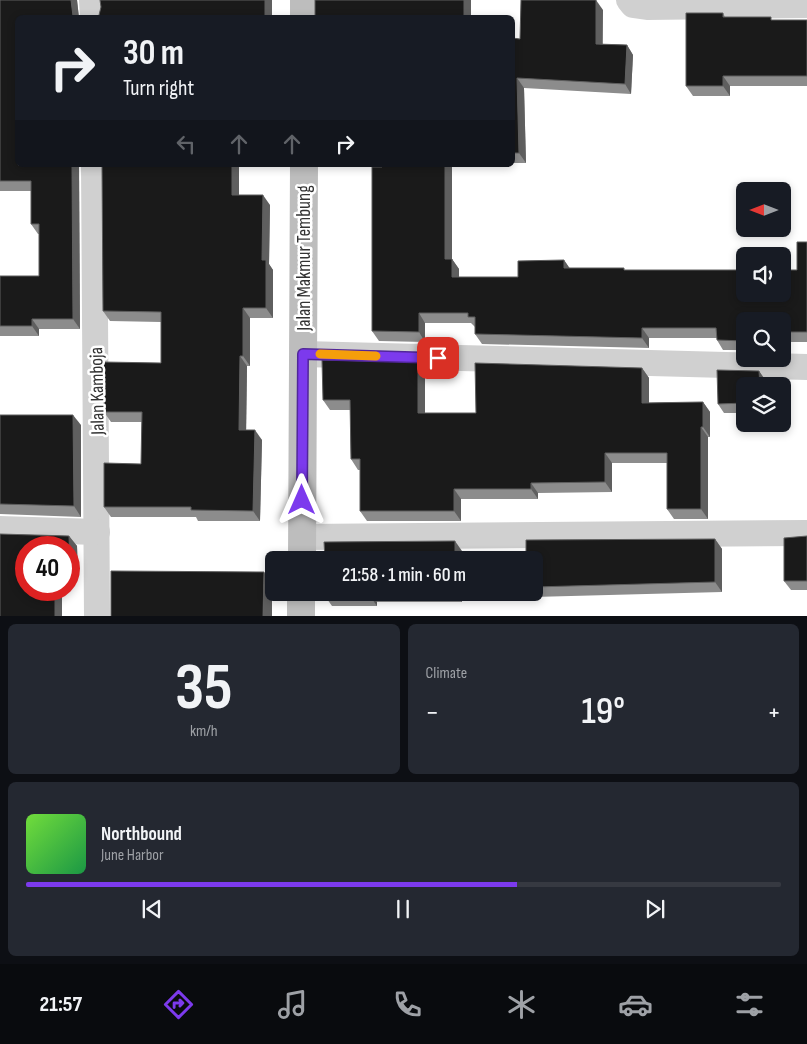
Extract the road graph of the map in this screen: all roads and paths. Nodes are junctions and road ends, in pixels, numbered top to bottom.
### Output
1 (92, 0) edge
2 (304, 0) edge
3 (629, 0) edge
4 (807, 5) edge
5 (92, 15) edge
6 (304, 15) edge
7 (94, 167) edge
8 (304, 167) edge
9 (303, 354) junction
10 (807, 368) edge
11 (0, 529) edge
12 (97, 532) junction
13 (807, 533) edge
14 (302, 549) edge
15 (301, 601) edge
16 (97, 616) edge
17 (301, 616) edge

1 - 5 street
2 - 6 street
3 - 4 street
7 - 12 street, Jalan Kamboja
8 - 9 street, Jalan Makmur Tembung
9 - 10 street
9 - 14 street, Jalan Makmur Tembung
11 - 12 street
12 - 16 street, Jalan Kamboja
13 - 14 street
15 - 17 street

